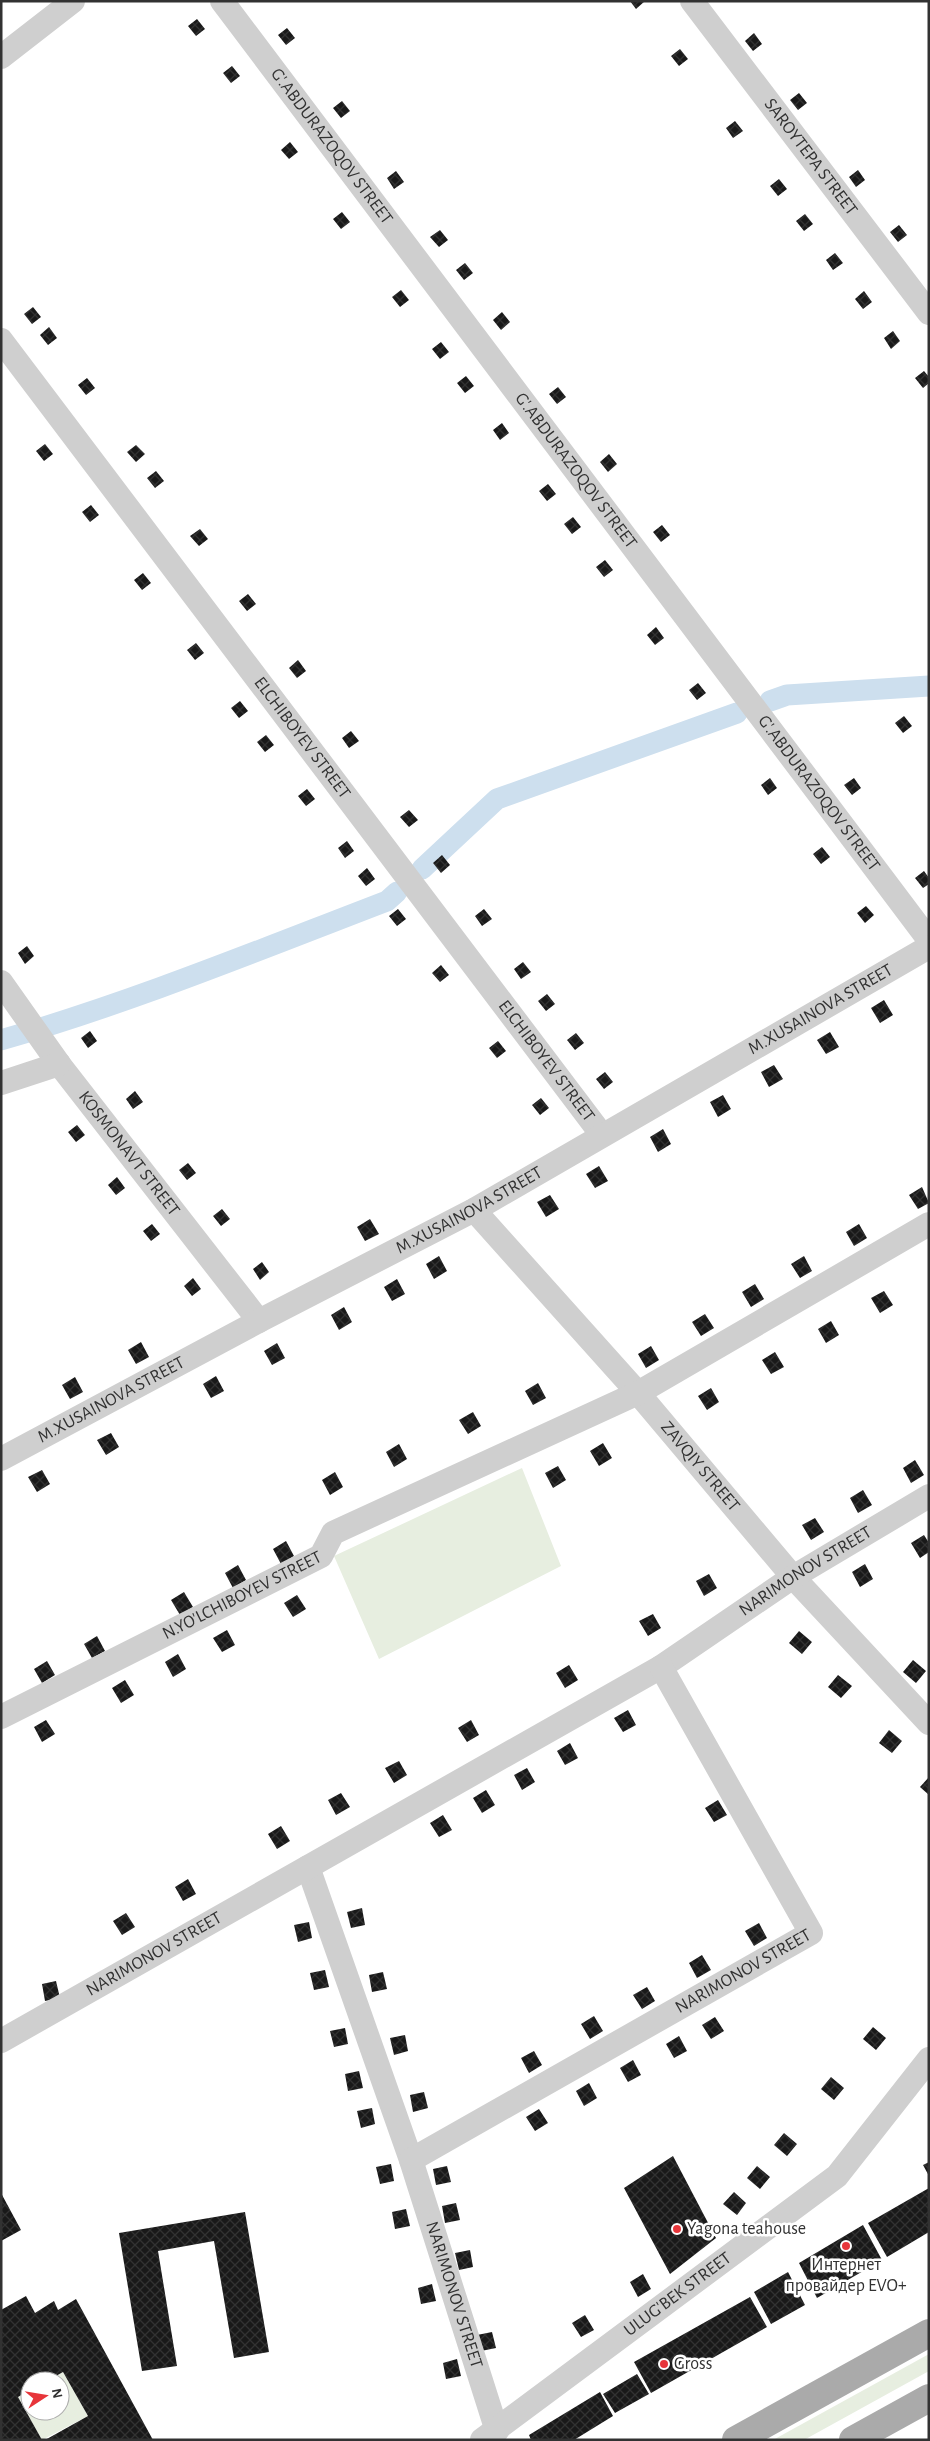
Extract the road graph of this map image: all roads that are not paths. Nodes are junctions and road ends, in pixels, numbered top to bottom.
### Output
1 (73, 1) edge
2 (222, 1) edge
3 (692, 1) edge
4 (1, 56) edge
5 (929, 313) edge
6 (1, 340) edge
7 (929, 940) edge
8 (929, 947) edge
9 (4, 987) edge
10 (58, 1063) junction
11 (1, 1083) edge
12 (602, 1135) junction
13 (474, 1210) junction
14 (929, 1224) edge
15 (259, 1321) junction
16 (638, 1392) junction
17 (1, 1459) edge
18 (929, 1496) edge
19 (793, 1577) junction
20 (661, 1667) junction
21 (1, 1717) edge
22 (929, 1723) edge
23 (308, 1867) junction
24 (1, 2041) edge
25 (929, 2059) edge
26 (411, 2160) junction
27 (929, 2333) edge
28 (929, 2398) edge
29 (490, 2435) edge
30 (736, 2440) edge
31 (854, 2440) edge

1 - 4 street
2 - 7 street, G'.ABDURAZOQOV STREET
3 - 5 street, SAROYTEPA STREET
6 - 12 street, ELCHIBOYEV STREET
8 - 12 street, M.XUSAINOVA STREET
9 - 10 street, KOSMONAVT STREET
10 - 11 street
10 - 15 street, KOSMONAVT STREET
12 - 13 street, M.XUSAINOVA STREET
13 - 15 street, M.XUSAINOVA STREET
13 - 16 street, ZAVQIY STREET
14 - 16 street
15 - 17 street, M.XUSAINOVA STREET
16 - 19 street, ZAVQIY STREET
16 - 21 street, N.YO'LCHIBOYEV STREET
18 - 19 street, NARIMONOV STREET
19 - 20 street, NARIMONOV STREET
19 - 22 street, ZAVQIY STREET
20 - 23 street, NARIMONOV STREET
20 - 26 street, NARIMONOV STREET
23 - 24 street, NARIMONOV STREET
23 - 26 street, NARIMONOV STREET
25 - 29 street, ULUG'BEK STREET
26 - 29 street, NARIMONOV STREET
27 - 30 main road
28 - 31 main road

